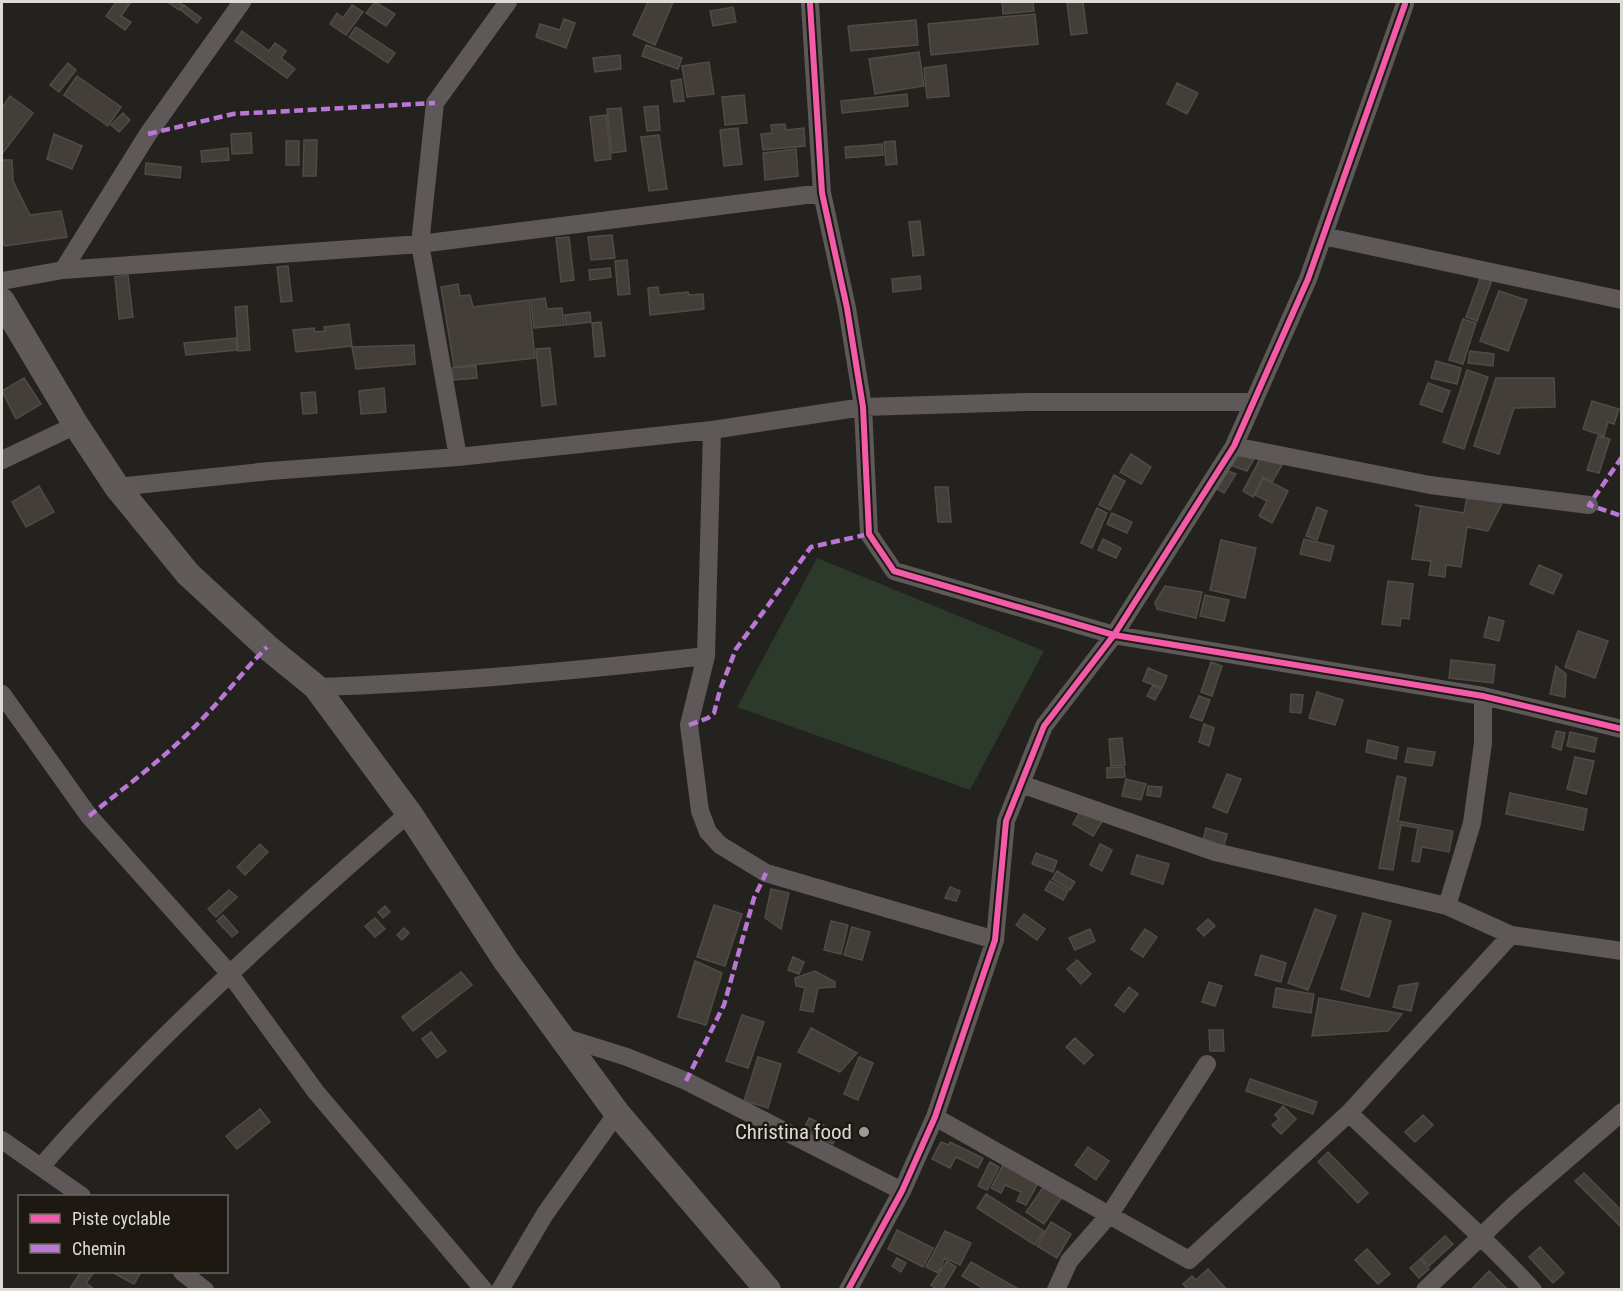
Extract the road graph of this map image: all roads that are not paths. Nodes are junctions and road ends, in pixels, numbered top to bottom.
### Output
1 (242, 2) edge
2 (508, 2) edge
3 (813, 2) edge
4 (1403, 2) edge
5 (822, 193) junction
6 (1323, 236) junction
7 (420, 244) junction
8 (63, 270) junction
9 (2, 281) edge
10 (1622, 300) edge
11 (2, 301) edge
12 (1254, 402) junction
13 (863, 408) junction
14 (76, 425) junction
15 (712, 430) junction
16 (1234, 446) junction
17 (458, 457) junction
18 (2, 460) edge
19 (117, 487) junction
20 (1589, 505) dead end
21 (1114, 635) junction
22 (706, 656) junction
23 (316, 687) junction
24 (2, 694) edge
25 (1483, 696) junction
26 (1622, 729) edge
27 (1021, 784) junction
28 (409, 813) junction
29 (1447, 906) junction
30 (1511, 935) junction
31 (995, 940) junction
32 (1622, 951) edge
33 (230, 974) junction
34 (560, 1036) junction
35 (1207, 1064) dead end
36 (1622, 1112) edge
37 (617, 1113) junction
38 (1349, 1113) junction
39 (935, 1117) junction
40 (2, 1140) edge
41 (41, 1167) junction
42 (902, 1191) junction
43 (79, 1195) edge
44 (1110, 1214) junction
45 (1482, 1235) junction
46 (183, 1273) edge
47 (205, 1290) edge
48 (484, 1290) edge
49 (500, 1290) edge
50 (768, 1290) edge
51 (848, 1290) edge
52 (1056, 1290) edge
53 (1425, 1290) edge
54 (1533, 1290) edge

1 - 8 street
2 - 7 street
3 - 5 street
4 - 6 street
5 - 7 street
5 - 13 street
6 - 10 street
6 - 12 street
7 - 8 street
7 - 17 street
8 - 9 street
11 - 14 street
12 - 13 street
12 - 16 street
13 - 15 street
13 - 21 street
14 - 18 street
14 - 19 street
15 - 17 street
15 - 22 street
16 - 20 street
16 - 21 street
17 - 19 street
19 - 23 street
21 - 25 street
21 - 27 street
22 - 23 street
22 - 31 street
23 - 28 street
24 - 33 street
25 - 26 street
25 - 29 street
27 - 29 street
27 - 31 street
28 - 33 street
28 - 34 street
29 - 30 street
30 - 32 street
30 - 38 street
31 - 39 street
33 - 41 street
33 - 48 street
34 - 37 street
34 - 42 street
35 - 44 street
36 - 45 street
37 - 49 street
37 - 50 street
38 - 44 street
38 - 45 street
39 - 42 street
39 - 44 street
40 - 41 street
41 - 43 street
42 - 51 street
44 - 52 street
45 - 53 street
45 - 54 street
46 - 47 street

